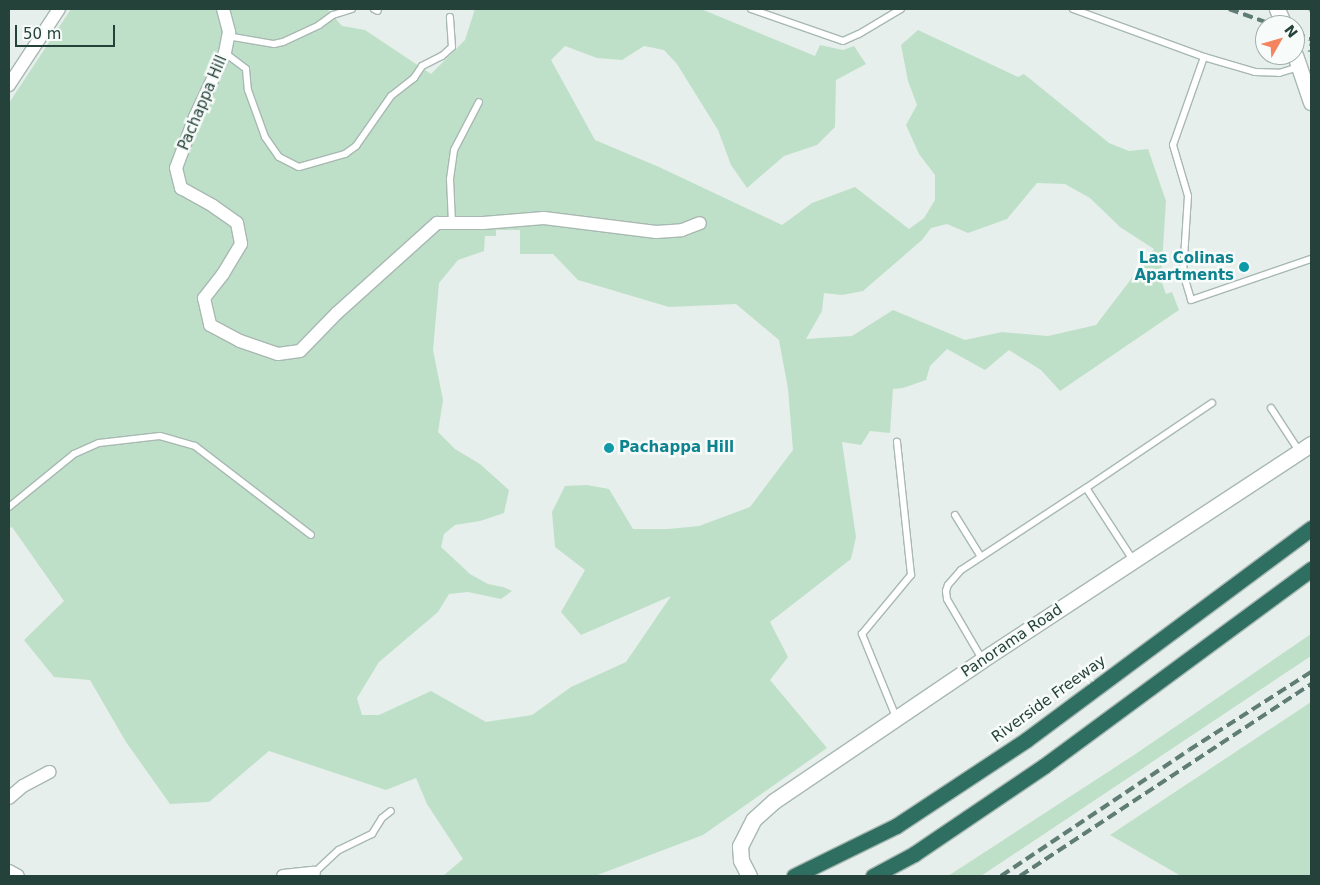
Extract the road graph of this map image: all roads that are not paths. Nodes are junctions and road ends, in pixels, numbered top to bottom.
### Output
1 (58, 9) edge
2 (222, 9) edge
3 (352, 9) edge
4 (751, 9) edge
5 (901, 9) edge
6 (1073, 9) edge
7 (450, 17) dead end
8 (227, 36) junction
9 (225, 53) junction
10 (1204, 57) junction
11 (1293, 65) edge
12 (1303, 65) edge
13 (9, 85) edge
14 (479, 102) dead end
15 (1311, 102) edge
16 (452, 223) junction
17 (700, 223) dead end
18 (1311, 259) edge
19 (1212, 403) dead end
20 (1271, 408) dead end
21 (897, 442) dead end
22 (1306, 448) edge
23 (1086, 488) junction
24 (9, 507) edge
25 (955, 515) dead end
26 (1311, 528) edge
27 (311, 535) dead end
28 (981, 557) junction
29 (1133, 560) junction
30 (1311, 569) edge
31 (982, 660) junction
32 (896, 718) junction
33 (49, 772) dead end
34 (9, 798) edge
35 (391, 811) dead end
36 (9, 871) edge
37 (314, 873) joint
38 (18, 876) edge
39 (283, 876) edge
40 (749, 876) edge
41 (794, 876) edge
42 (873, 876) edge

1 - 13 street
2 - 8 street, Pachappa Hill
3 - 8 lane
4 - 5 lane
6 - 10 lane
7 - 9 lane
8 - 9 street, Pachappa Hill
9 - 16 street, Pachappa Hill
10 - 11 lane
10 - 18 lane
12 - 15 street
14 - 16 lane
16 - 17 street, Pachappa Hill
19 - 23 lane
20 - 22 lane
21 - 32 lane
22 - 29 street, Panorama Road
23 - 28 lane
23 - 29 lane
24 - 27 lane
25 - 28 lane
26 - 41 highway, Riverside Freeway
28 - 31 lane
29 - 31 street, Panorama Road
30 - 42 highway
31 - 32 street, Panorama Road
32 - 40 street, Panorama Road
33 - 34 street
35 - 37 lane
36 - 38 street
37 - 39 street

